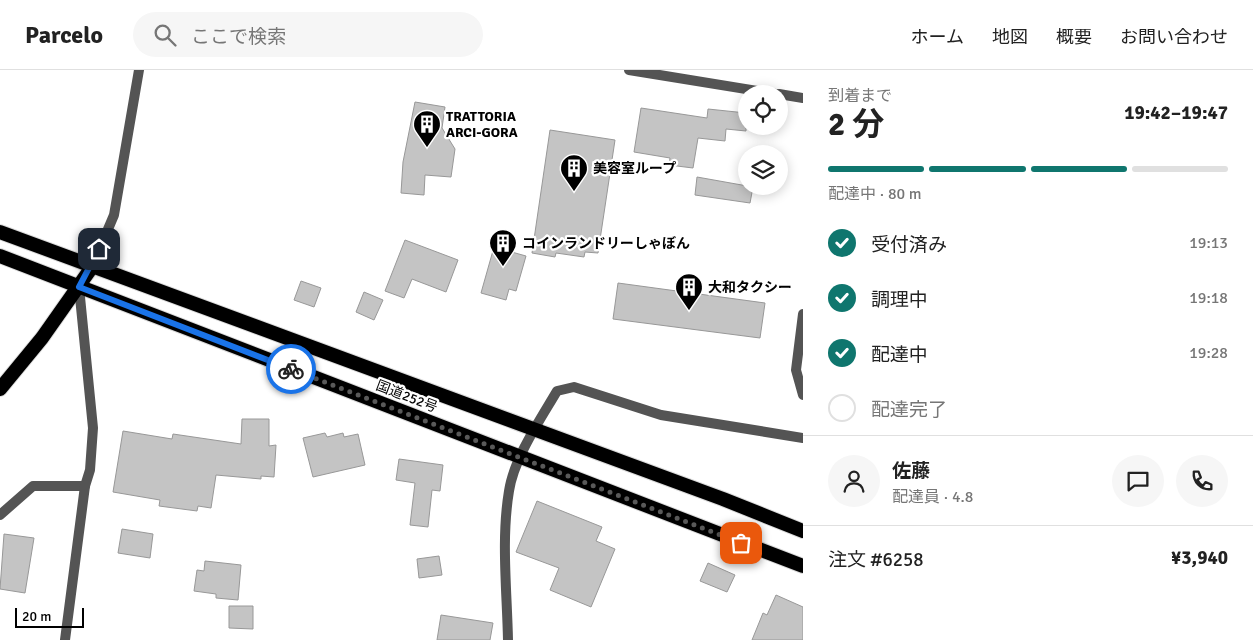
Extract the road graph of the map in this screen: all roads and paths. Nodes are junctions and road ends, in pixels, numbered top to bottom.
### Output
1 (139, 70) edge
2 (629, 70) edge
3 (738, 88) edge
4 (788, 96) edge
5 (803, 98) edge
6 (0, 232) edge
7 (0, 256) edge
8 (92, 266) junction
9 (79, 287) junction
10 (803, 314) edge
11 (3, 384) edge
12 (803, 394) edge
13 (535, 430) junction
14 (803, 438) edge
15 (521, 458) junction
16 (85, 486) junction
17 (0, 515) edge
18 (803, 531) edge
19 (803, 566) edge
20 (65, 640) edge
21 (508, 640) edge

1 - 8 street
2 - 3 street
4 - 5 street
6 - 8 highway, 国道252号
7 - 9 highway, 国道252号
8 - 9 highway
8 - 13 highway, 国道252号
9 - 11 highway
9 - 15 highway, 国道252号
9 - 16 street
10 - 12 street
13 - 14 street
13 - 15 street
13 - 18 highway, 国道252号
15 - 19 highway, 国道252号
15 - 21 street
16 - 17 street
16 - 20 street

